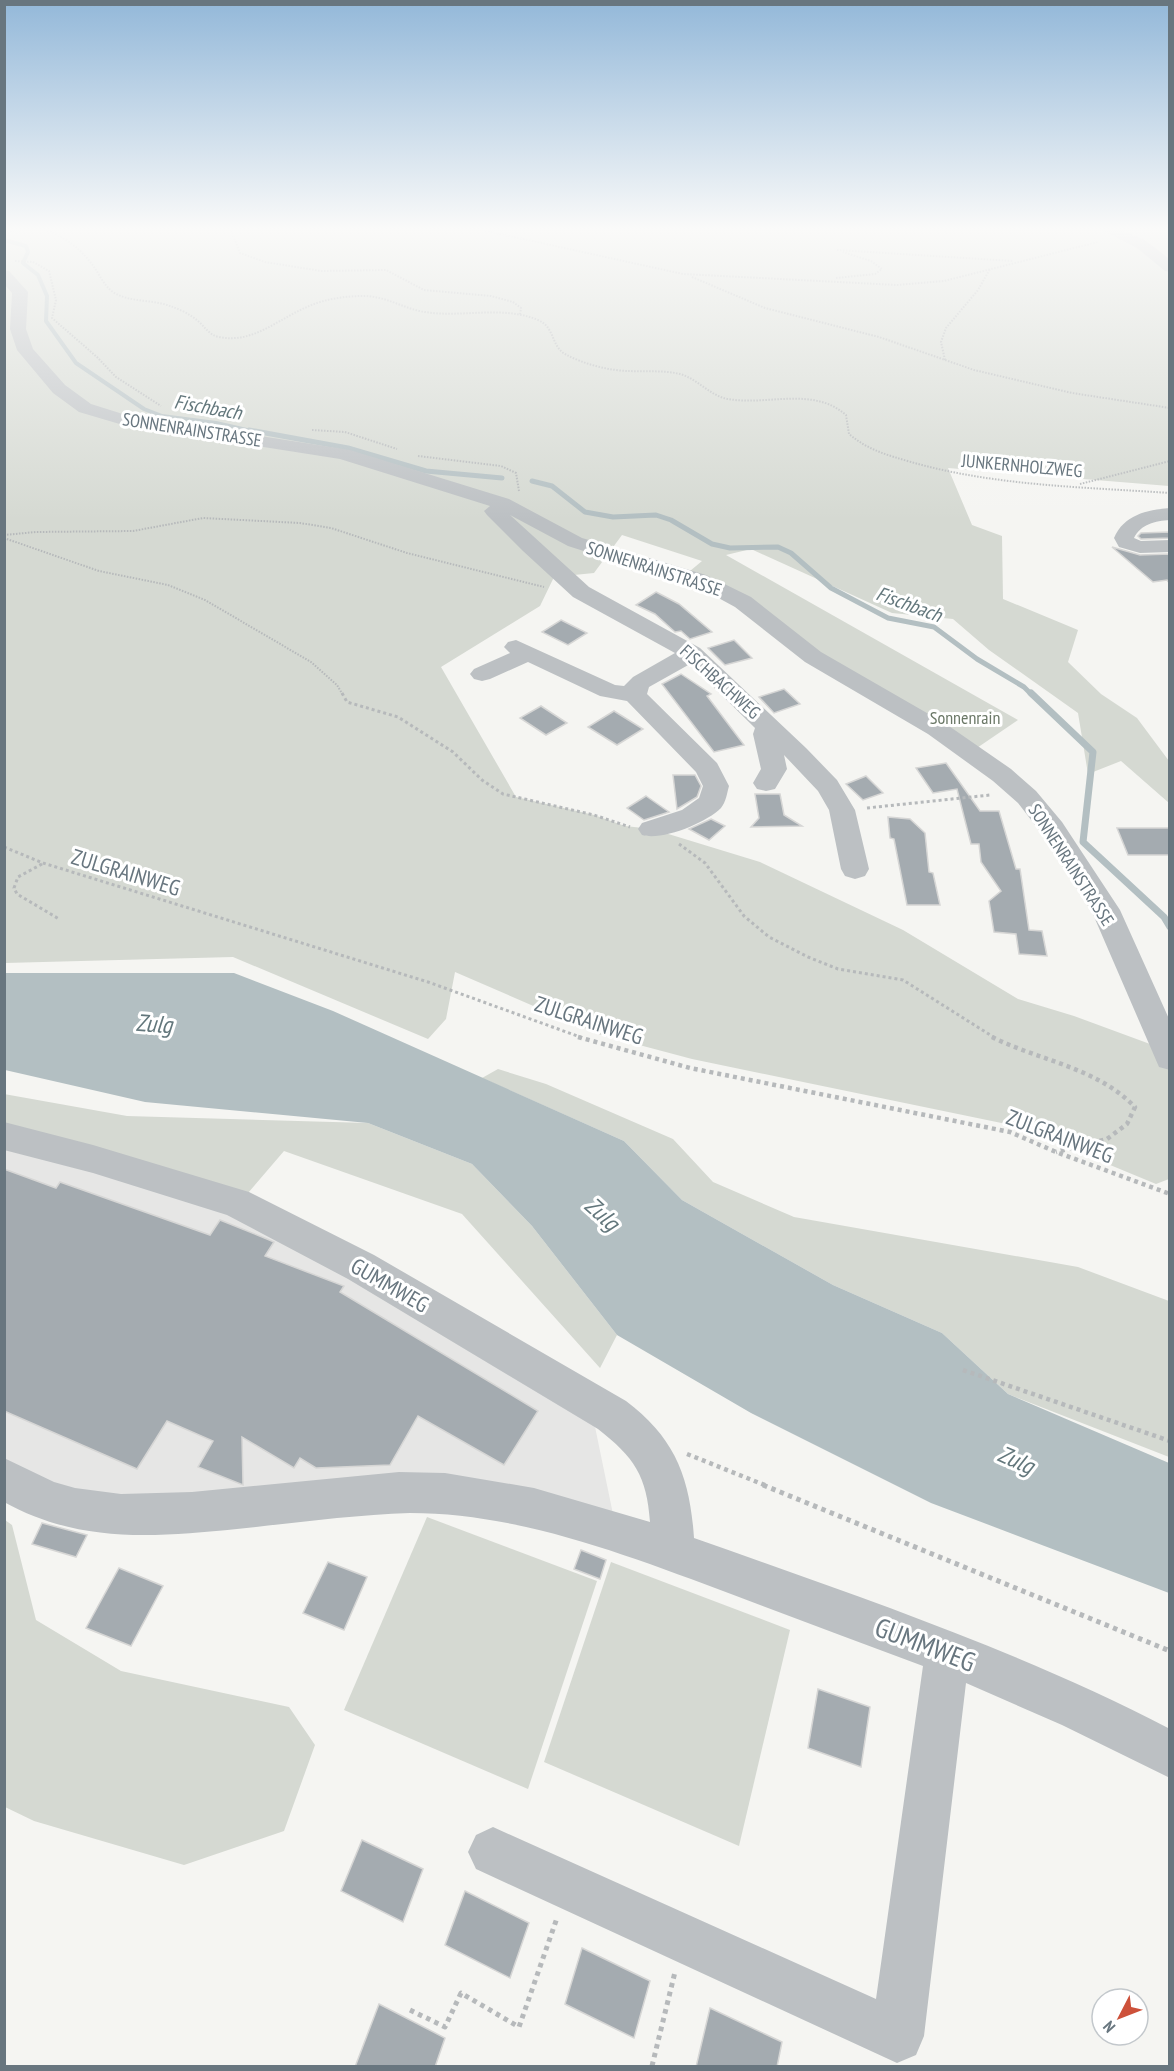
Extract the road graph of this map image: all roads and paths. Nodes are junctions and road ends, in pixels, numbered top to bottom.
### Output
1 (18, 327) edge
2 (62, 327) edge
3 (201, 327) edge
4 (269, 327) edge
5 (549, 327) edge
6 (833, 327) edge
7 (947, 327) edge
8 (945, 360) junction
9 (164, 408) dead end
10 (1170, 408) edge
11 (1170, 461) edge
12 (1077, 485) junction
13 (477, 493) junction
14 (1170, 493) edge
15 (1170, 514) edge
16 (4, 537) edge
17 (1170, 546) edge
18 (571, 585) junction
19 (692, 653) junction
20 (482, 674) dead end
21 (635, 695) junction
22 (768, 726) junction
23 (766, 783) dead end
24 (996, 794) dead end
25 (861, 808) dead end
26 (662, 835) junction
27 (4, 847) edge
28 (43, 863) junction
29 (855, 869) dead end
30 (59, 919) dead end
31 (1170, 1058) edge
32 (4, 1136) edge
33 (1056, 1152) junction
34 (1170, 1194) edge
35 (963, 1370) dead end
36 (638, 1434) junction
37 (1170, 1441) edge
38 (4, 1478) edge
39 (673, 1551) junction
40 (1170, 1651) edge
41 (947, 1652) junction
42 (1170, 1755) edge
43 (493, 1852) dead end
44 (568, 1886) junction
45 (683, 1939) junction
46 (410, 2010) dead end
47 (652, 2067) edge

1 - 13 street, SONNENRAINSTRASSE
2 - 9 path
3 - 4 path, JUNKERNHOLZWEG
5 - 12 path, JUNKERNHOLZWEG
6 - 8 path
7 - 8 path
8 - 10 path
11 - 12 path
12 - 14 path, JUNKERNHOLZWEG
13 - 18 street, FISCHBACHWEG
13 - 31 street, SONNENRAINSTRASSE
15 - 17 street
16 - 18 path
16 - 26 path
18 - 19 street, FISCHBACHWEG
19 - 21 street
19 - 22 street, FISCHBACHWEG
20 - 21 street
21 - 26 street
22 - 23 street
22 - 29 street, FISCHBACHWEG
24 - 25 path
26 - 33 path
27 - 28 path, ZULGRAINWEG
28 - 30 path
28 - 33 path, ZULGRAINWEG
32 - 36 street, GUMMWEG
33 - 34 path, ZULGRAINWEG
35 - 37 path
36 - 39 street, GUMMWEG
36 - 40 path
38 - 39 street, GUMMWEG
39 - 41 street, GUMMWEG
41 - 42 street, GUMMWEG
41 - 45 street
43 - 44 street
44 - 45 street
44 - 46 path
45 - 47 path

